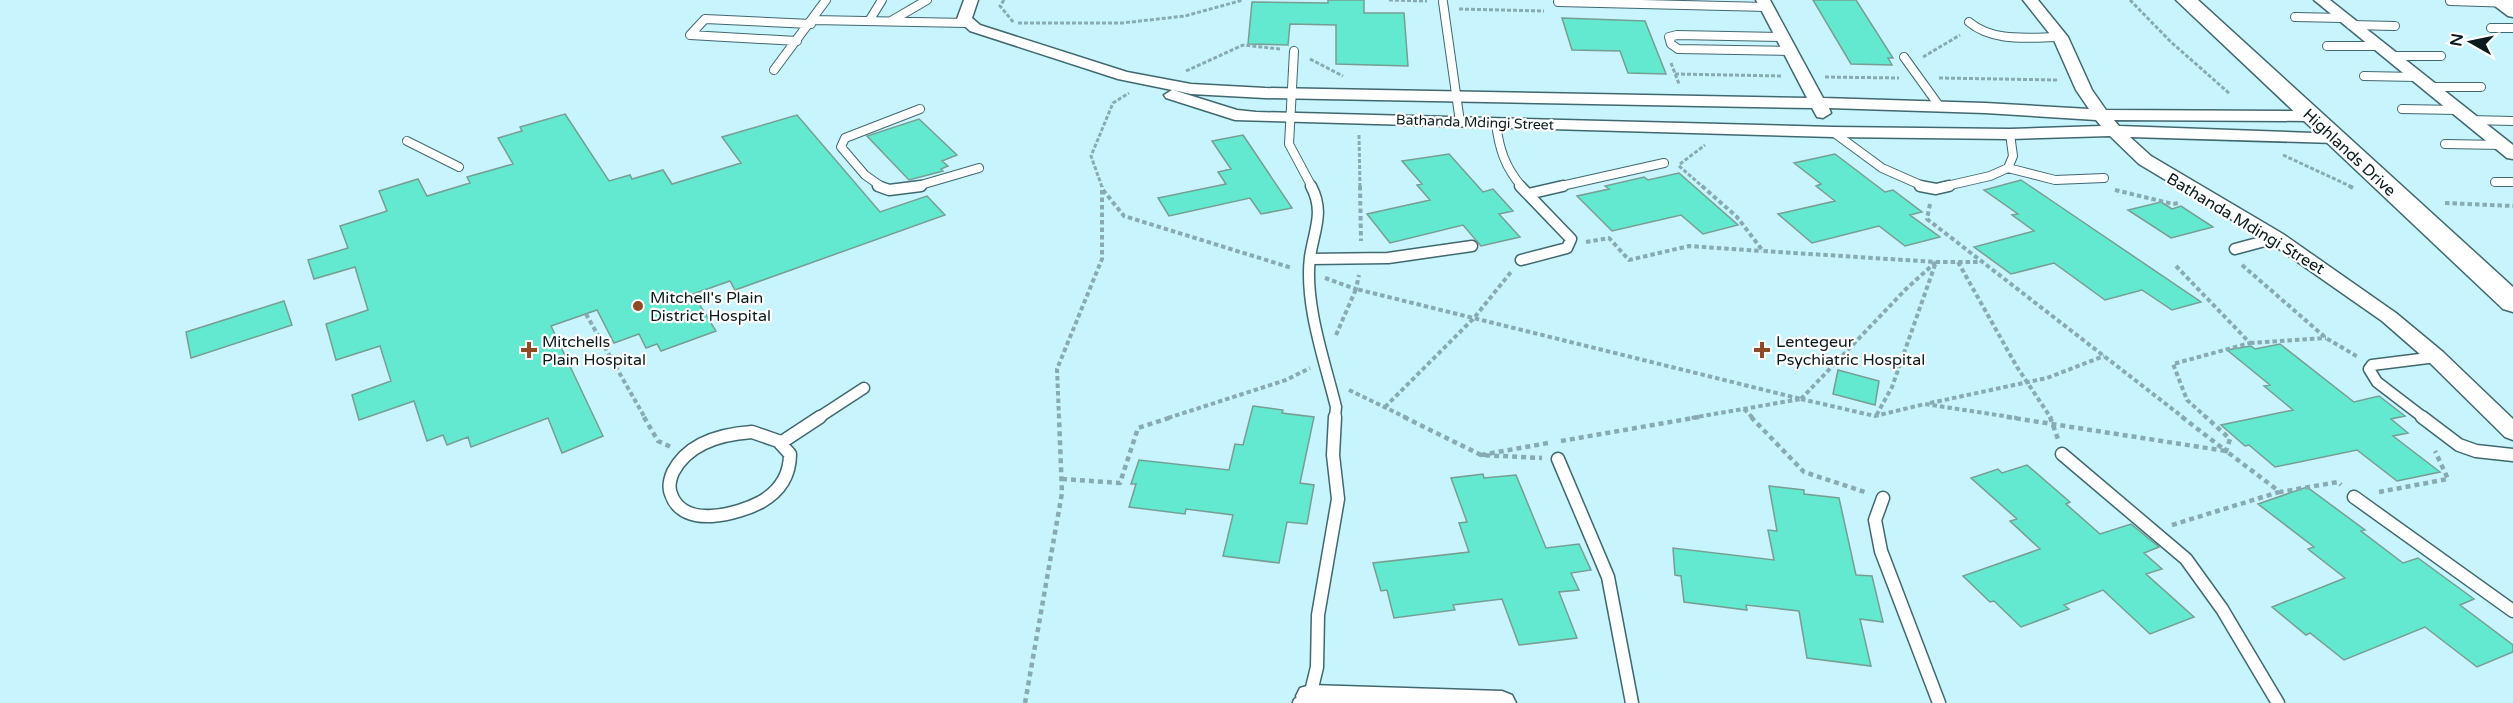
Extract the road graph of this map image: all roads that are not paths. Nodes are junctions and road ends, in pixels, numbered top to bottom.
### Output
1 (826, 0) edge
2 (882, 0) edge
3 (927, 0) edge
4 (971, 0) edge
5 (2030, 0) edge
6 (2186, 0) edge
7 (2321, 0) edge
8 (2450, 1) edge
9 (2495, 1) edge
10 (1443, 2) road end
11 (1558, 2) road end
12 (1592, 2) edge
13 (1765, 3) edge
14 (2513, 3) edge
15 (2513, 13) edge
16 (2295, 17) dead end
17 (869, 21) junction
18 (891, 21) junction
19 (2347, 21) junction
20 (812, 22) junction
21 (1969, 22) dead end
22 (966, 23) junction
23 (2395, 26) dead end
24 (2491, 28) dead end
25 (2513, 28) edge
26 (1783, 37) junction
27 (2060, 37) junction
28 (797, 41) junction
29 (2327, 46) dead end
30 (1294, 51) road end
31 (1791, 51) junction
32 (2384, 51) junction
33 (2441, 56) dead end
34 (1904, 57) road end
35 (774, 69) dead end
36 (2364, 76) dead end
37 (1135, 79) junction
38 (2423, 82) junction
39 (2481, 87) dead end
40 (1290, 93) junction
41 (1456, 97) junction
42 (1818, 103) junction
43 (1940, 107) junction
44 (920, 109) dead end
45 (2402, 109) dead end
46 (2101, 115) junction
47 (2464, 115) junction
48 (2311, 116) junction
49 (1292, 118) junction
50 (2513, 121) edge
51 (1460, 122) junction
52 (1496, 123) junction
53 (2114, 131) junction
54 (1833, 132) junction
55 (2010, 134) junction
56 (2335, 138) junction
57 (407, 141) dead end
58 (2445, 144) dead end
59 (2508, 150) edge
60 (1664, 163) road end
61 (459, 167) dead end
62 (979, 168) dead end
63 (2008, 168) junction
64 (2104, 178) road end
65 (2495, 182) dead end
66 (2513, 183) edge
67 (1528, 194) junction
68 (2276, 238) junction
69 (1472, 246) dead end
70 (2235, 254) road end
71 (1310, 260) junction
72 (1521, 260) road end
73 (2513, 303) edge
74 (2436, 357) junction
75 (864, 388) dead end
76 (2513, 432) edge
77 (782, 442) junction
78 (2062, 454) dead end
79 (2513, 455) edge
80 (1558, 459) road end
81 (2354, 497) road end
82 (1882, 498) road end
83 (2513, 611) edge
84 (1305, 699) edge
85 (1502, 703) edge
86 (1632, 703) edge
87 (1939, 703) edge
88 (2278, 703) edge

1 - 20 lane
2 - 17 lane
3 - 18 lane
4 - 22 street
5 - 27 street, Bathanda Mdingi Street
6 - 48 main road, Highlands Drive
7 - 19 street
8 - 9 lane
9 - 14 lane
9 - 15 street
10 - 41 lane
11 - 12 lane
12 - 13 lane
13 - 26 street
16 - 19 lane
17 - 18 lane
17 - 20 lane
18 - 22 lane
19 - 23 lane
19 - 32 street
20 - 28 lane
20 - 28 lane
21 - 27 lane
22 - 37 street, Bathanda Mdingi Street
24 - 25 lane
26 - 31 street
26 - 31 lane
27 - 46 street, Bathanda Mdingi Street
28 - 35 lane
29 - 32 lane
30 - 40 lane
31 - 42 street
32 - 33 lane
32 - 38 street
34 - 43 lane
36 - 38 lane
37 - 40 street, Bathanda Mdingi Street
37 - 49 street, Bathanda Mdingi Street
38 - 39 lane
38 - 47 street
40 - 41 street, Bathanda Mdingi Street
40 - 49 lane
41 - 42 street, Bathanda Mdingi Street
41 - 51 lane
42 - 43 street, Bathanda Mdingi Street
42 - 54 street
43 - 46 street, Bathanda Mdingi Street
44 - 62 lane
45 - 47 lane
46 - 48 street, Bathanda Mdingi Street
46 - 53 street, Bathanda Mdingi Street
47 - 50 lane
47 - 59 street
48 - 56 main road, Highlands Drive
49 - 51 street, Bathanda Mdingi Street
49 - 71 lane
51 - 52 street, Bathanda Mdingi Street
52 - 54 street, Bathanda Mdingi Street
52 - 67 lane
53 - 55 street, Bathanda Mdingi Street
53 - 56 street, Bathanda Mdingi Street
53 - 68 street, Bathanda Mdingi Street
54 - 55 street, Bathanda Mdingi Street
54 - 63 lane
55 - 63 lane
56 - 73 main road, Highlands Drive
57 - 61 lane
58 - 59 lane
60 - 67 lane
63 - 64 lane
65 - 66 lane
67 - 72 lane
68 - 70 lane
68 - 74 street, Bathanda Mdingi Street
69 - 71 lane
71 - 84 lane
74 - 76 street, Bathanda Mdingi Street
74 - 79 lane
75 - 77 lane
77 - 77 lane
78 - 88 lane
80 - 86 lane
81 - 83 lane
82 - 87 lane
84 - 85 street

